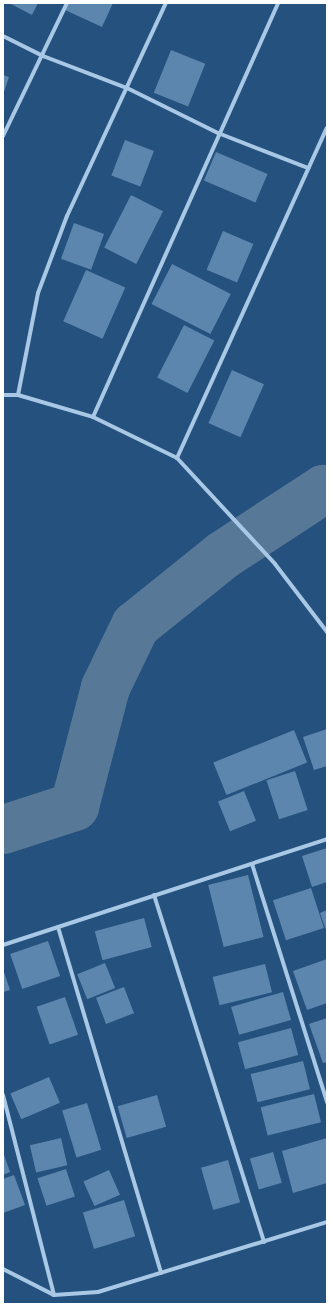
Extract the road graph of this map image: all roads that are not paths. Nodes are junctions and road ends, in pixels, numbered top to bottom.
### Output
1 (66, 3) edge
2 (166, 3) edge
3 (278, 3) edge
4 (3, 36) edge
5 (43, 56) junction
6 (127, 88) junction
7 (327, 128) edge
8 (218, 133) junction
9 (3, 136) edge
10 (308, 168) junction
11 (3, 395) edge
12 (18, 395) junction
13 (93, 417) junction
14 (177, 458) junction
15 (327, 632) edge
16 (327, 839) edge
17 (252, 864) junction
18 (154, 895) junction
19 (58, 927) junction
20 (3, 945) edge
21 (3, 1095) edge
22 (327, 1102) edge
23 (327, 1222) edge
24 (264, 1242) junction
25 (3, 1269) edge
26 (161, 1273) junction
27 (54, 1295) junction

1 - 5 street
2 - 6 street
3 - 8 street
4 - 5 street
5 - 6 street
5 - 9 street
6 - 8 street
6 - 12 street
7 - 10 street
8 - 10 street
8 - 13 street
10 - 14 street
11 - 12 street
12 - 13 street
13 - 14 street
14 - 15 street
16 - 17 street
17 - 18 street
17 - 22 street
18 - 19 street
18 - 24 street
19 - 20 street
19 - 26 street
21 - 27 street
23 - 24 street
24 - 26 street
25 - 27 street
26 - 27 street

